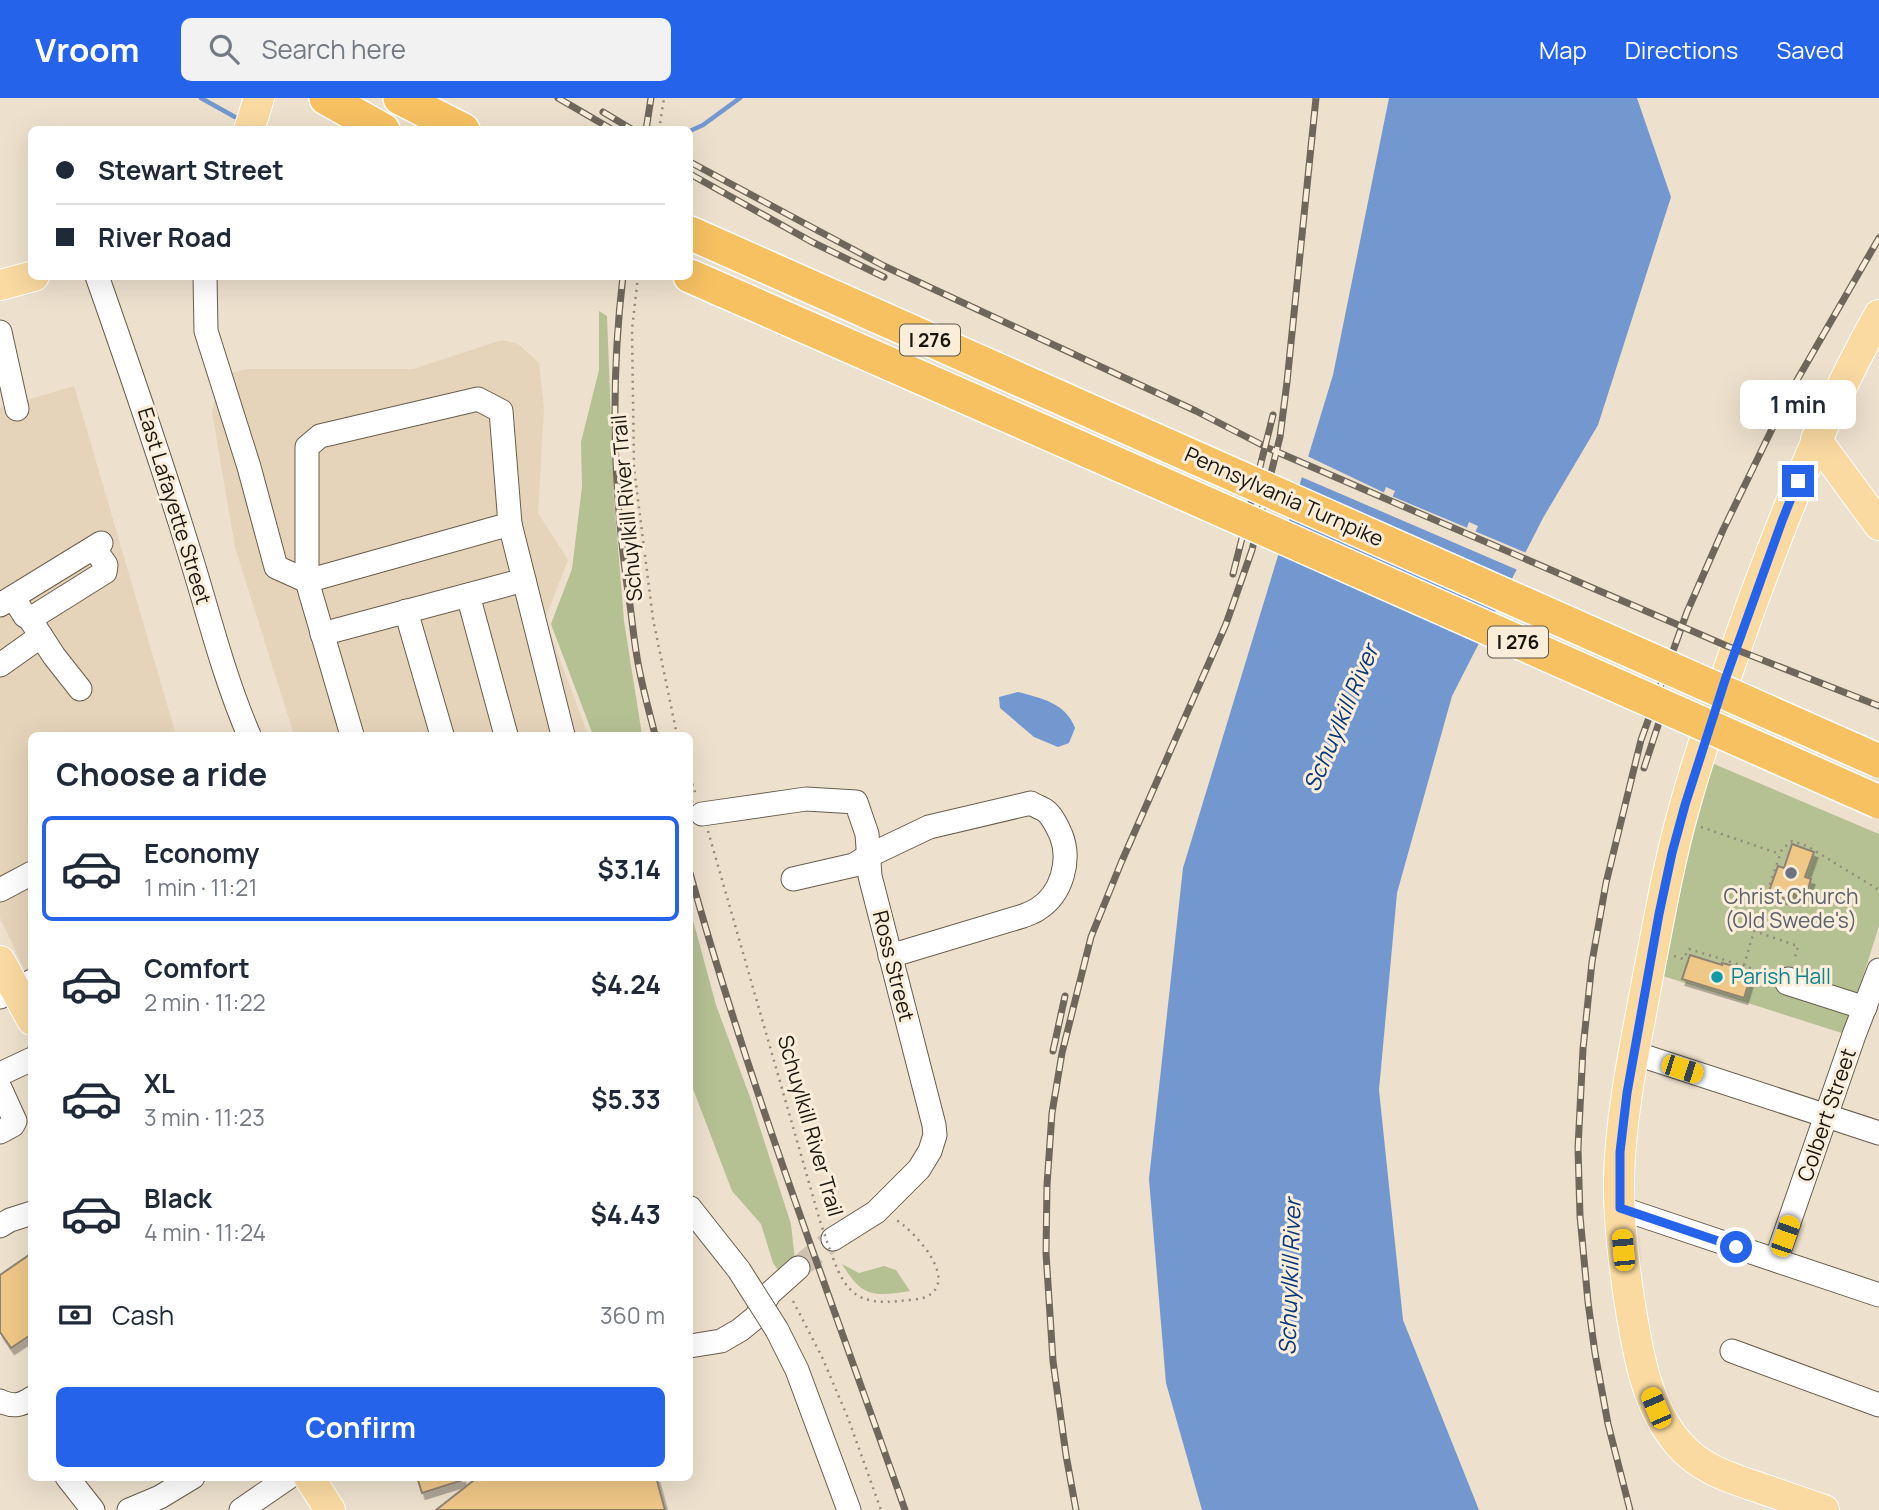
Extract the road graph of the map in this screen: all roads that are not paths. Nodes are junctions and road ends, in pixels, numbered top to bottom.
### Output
1 (259, 98) edge
2 (326, 98) edge
3 (400, 98) edge
4 (250, 126) edge
5 (376, 126) edge
6 (455, 126) edge
7 (693, 234) edge
8 (693, 277) edge
9 (28, 278) edge
10 (98, 280) edge
11 (205, 280) edge
12 (0, 285) edge
13 (1879, 315) edge
14 (0, 332) edge
15 (17, 409) dead end
16 (1816, 439) junction
17 (510, 524) junction
18 (1879, 524) edge
19 (524, 580) junction
20 (307, 581) junction
21 (468, 595) junction
22 (6, 601) edge
23 (406, 611) junction
24 (35, 628) junction
25 (323, 634) junction
26 (0, 665) edge
27 (80, 689) dead end
28 (248, 732) edge
29 (351, 732) edge
30 (441, 732) edge
31 (505, 732) edge
32 (562, 732) edge
33 (1879, 761) edge
34 (1879, 802) edge
35 (702, 814) road end
36 (869, 856) junction
37 (28, 875) edge
38 (793, 878) dead end
39 (0, 890) edge
40 (890, 956) junction
41 (0, 961) edge
42 (1879, 970) edge
43 (1788, 979) road end
44 (15, 989) edge
45 (1869, 1012) edge
46 (28, 1013) edge
47 (1634, 1053) junction
48 (28, 1061) edge
49 (0, 1074) edge
50 (0, 1088) edge
51 (1827, 1116) junction
52 (0, 1132) edge
53 (1879, 1133) edge
54 (1620, 1208) junction
55 (693, 1212) edge
56 (28, 1214) edge
57 (0, 1226) edge
58 (828, 1238) tunnel mouth
59 (1776, 1261) junction
60 (790, 1275) tunnel mouth
61 (1879, 1295) edge
62 (693, 1346) edge
63 (1732, 1351) dead end
64 (28, 1400) edge
65 (0, 1401) edge
66 (1879, 1405) edge
67 (70, 1481) edge
68 (186, 1481) edge
69 (283, 1481) edge
70 (312, 1481) edge
71 (93, 1510) edge
72 (129, 1510) edge
73 (241, 1510) edge
74 (330, 1510) edge
75 (849, 1510) edge
76 (1824, 1510) edge

1 - 4 main road
2 - 5 highway
3 - 6 highway
7 - 33 highway, Pennsylvania Turnpike / I 276, bridge
8 - 34 highway, Pennsylvania Turnpike / I 276, bridge
9 - 12 main road
10 - 28 street, East Lafayette Street
11 - 20 street
13 - 16 main road
14 - 15 street
16 - 18 main road
16 - 47 main road
17 - 19 street
17 - 20 street
17 - 20 street
19 - 21 street
19 - 32 street
20 - 25 street
21 - 23 street
21 - 31 street
22 - 24 street
22 - 24 street
23 - 25 street
23 - 30 street
24 - 26 street
24 - 27 street
25 - 29 street
35 - 36 street, Ross Street
36 - 38 street
36 - 40 street, Ross Street
36 - 40 street
37 - 39 street
40 - 58 street, Ross Street
41 - 44 main road
42 - 45 street, Colbert Street
43 - 45 street
44 - 46 main road
45 - 51 street, Colbert Street
47 - 51 street
47 - 54 main road
48 - 49 street
50 - 52 street
51 - 53 street
51 - 59 street, Colbert Street
54 - 59 street
54 - 76 main road
55 - 75 street, bridge
56 - 57 street
59 - 61 street
60 - 62 street
63 - 66 street
64 - 65 street
67 - 71 street
68 - 72 street
69 - 73 street
70 - 74 main road

